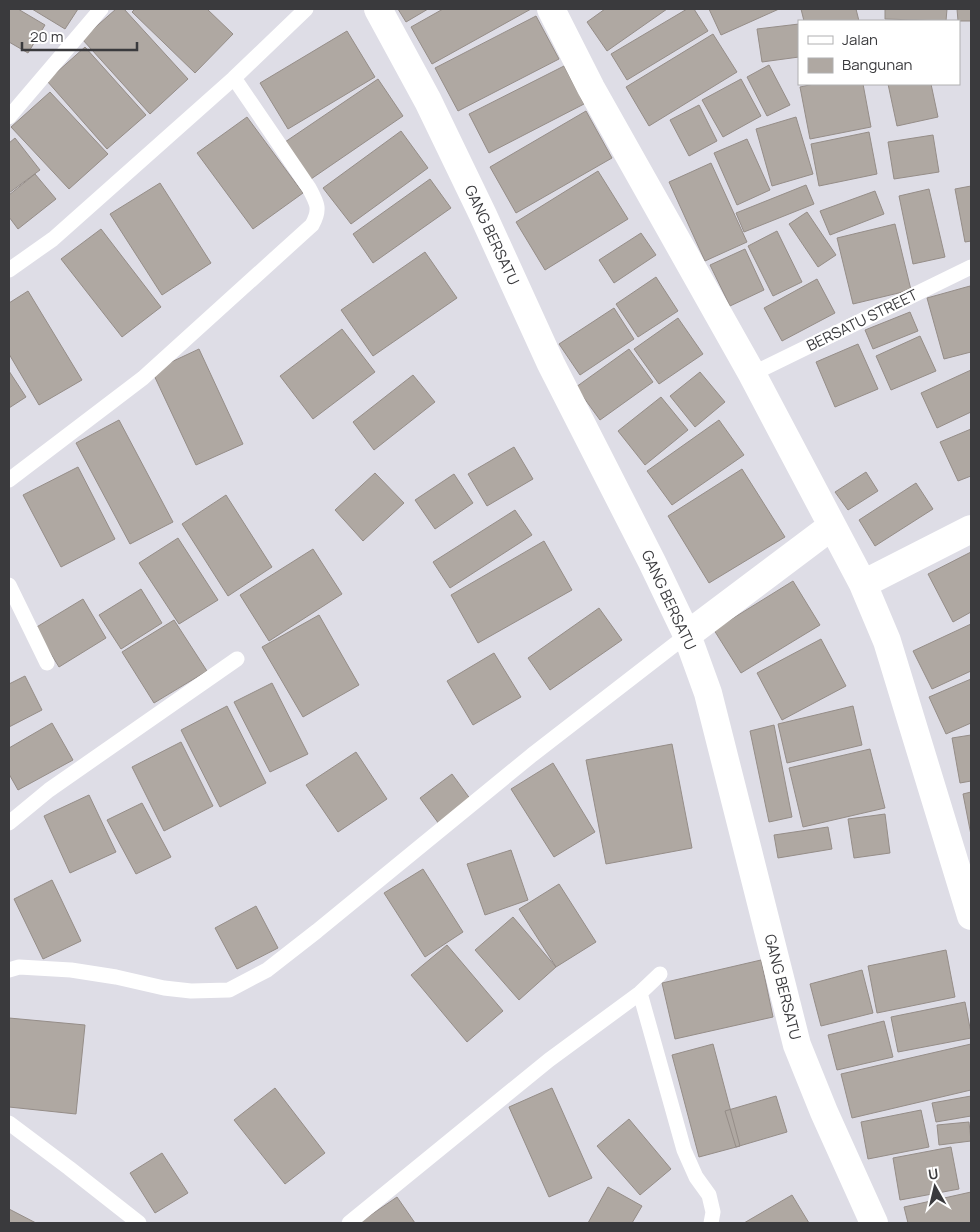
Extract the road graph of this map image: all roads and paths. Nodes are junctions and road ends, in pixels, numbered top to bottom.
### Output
1 (102, 9) edge
2 (306, 9) edge
3 (378, 9) edge
4 (551, 9) edge
5 (234, 78) junction
6 (9, 118) edge
7 (971, 266) edge
8 (9, 270) edge
9 (752, 374) junction
10 (9, 480) edge
11 (832, 526) junction
12 (971, 529) edge
13 (862, 584) junction
14 (9, 585) edge
15 (687, 635) junction
16 (237, 659) dead end
17 (47, 664) dead end
18 (9, 823) edge
19 (971, 916) edge
20 (9, 970) edge
21 (660, 974) dead end
22 (640, 993) junction
23 (9, 1123) edge
24 (139, 1223) edge
25 (348, 1223) edge
26 (711, 1223) edge
27 (874, 1223) edge

1 - 6 lane
2 - 5 lane
3 - 15 street, GANG BERSATU
4 - 9 street
5 - 8 lane
5 - 10 lane
7 - 9 lane, BERSATU STREET
9 - 11 street
11 - 13 street
11 - 15 street
12 - 13 street
13 - 19 street
14 - 17 lane
15 - 20 lane
15 - 27 street, GANG BERSATU
16 - 18 lane
21 - 22 lane
22 - 25 lane
22 - 26 lane
23 - 24 lane

